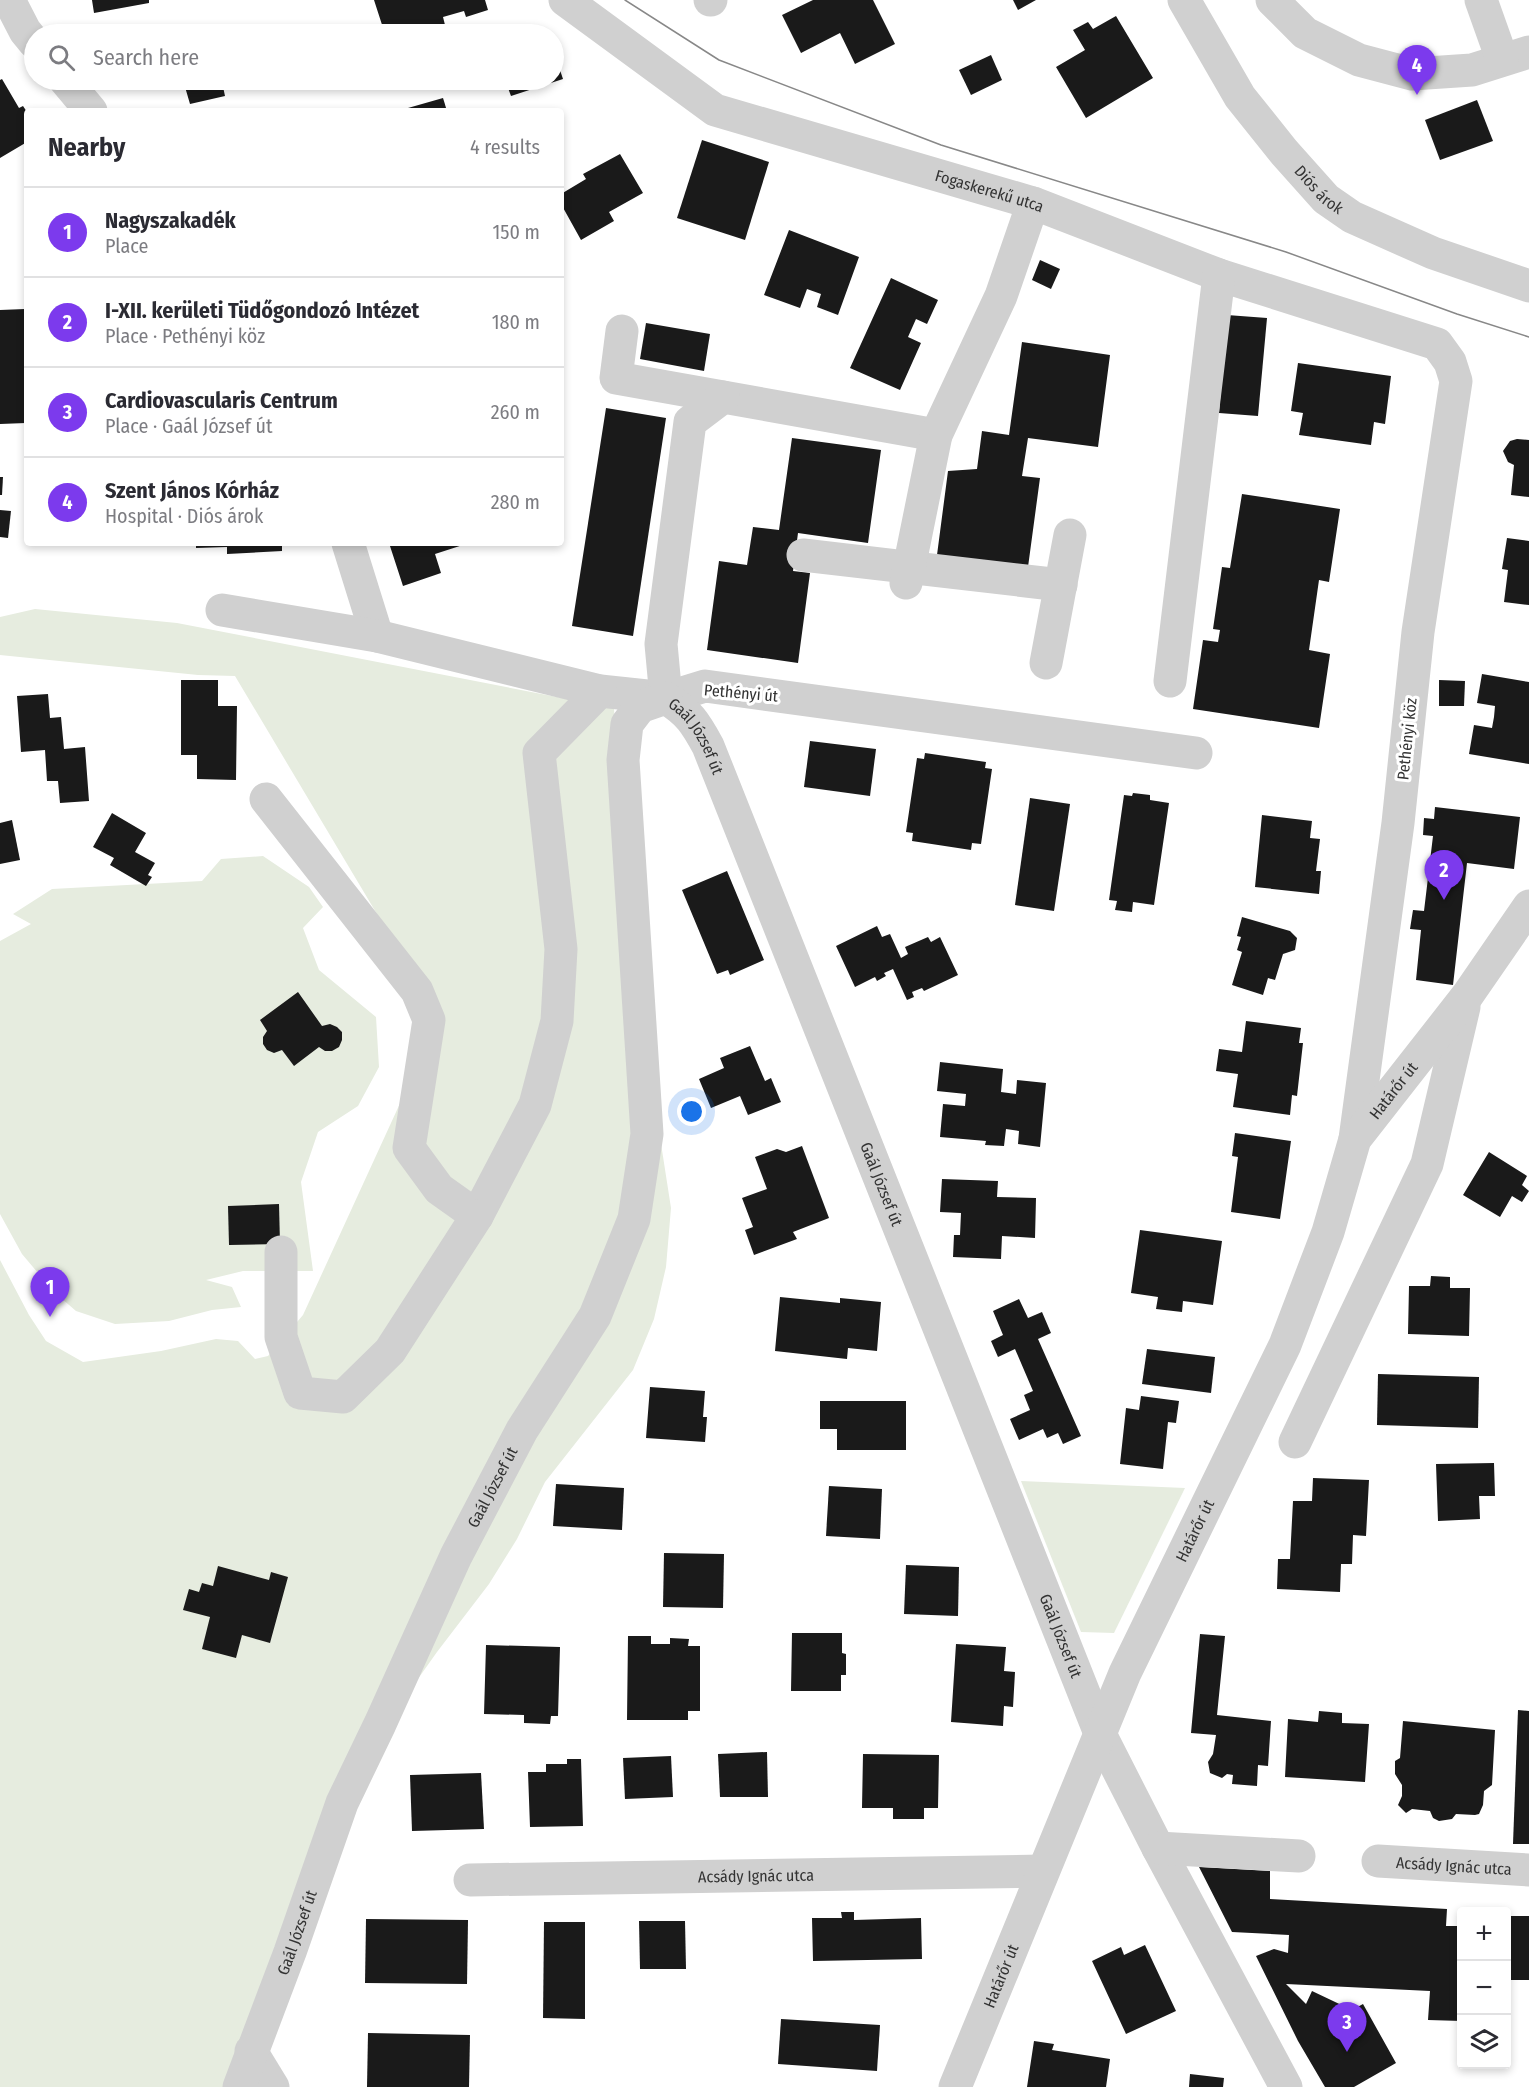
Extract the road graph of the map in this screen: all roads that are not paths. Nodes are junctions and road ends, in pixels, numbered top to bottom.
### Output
1 (9, 0) edge
2 (565, 0) edge
3 (1184, 0) edge
4 (1272, 0) edge
5 (1481, 0) edge
6 (24, 29) edge
7 (1516, 55) edge
8 (73, 90) edge
9 (88, 108) edge
10 (1033, 203) junction
11 (1219, 275) junction
12 (1529, 286) edge
13 (622, 331) dead end
14 (1437, 344) joint
15 (723, 398) junction
16 (936, 435) junction
17 (1070, 535) dead end
18 (349, 546) edge
19 (803, 555) dead end
20 (908, 575) junction
21 (1061, 585) junction
22 (222, 610) dead end
23 (377, 636) junction
24 (1046, 663) dead end
25 (1170, 681) dead end
26 (600, 691) junction
27 (666, 698) junction
28 (1196, 753) dead end
29 (266, 799) dead end
30 (1529, 906) edge
31 (1467, 996) junction
32 (1355, 1139) junction
33 (477, 1216) junction
34 (281, 1252) dead end
35 (1295, 1442) dead end
36 (1101, 1736) junction
37 (1158, 1848) junction
38 (1299, 1856) dead end
39 (1378, 1861) dead end
40 (1529, 1870) edge
41 (1043, 1871) junction
42 (470, 1880) dead end
43 (251, 2051) junction
44 (239, 2087) edge
45 (273, 2087) edge
46 (955, 2087) edge
47 (1286, 2087) edge

1 - 6 street
2 - 10 street, Fogaskerekű utca
3 - 12 street, Diós árok
4 - 7 street
5 - 7 street
8 - 9 street
10 - 11 street, Fogaskerekű utca
10 - 16 street
11 - 14 street, Fogaskerekű utca
11 - 25 street
13 - 15 street
14 - 32 street, Pethényi köz
15 - 16 street
15 - 27 street
16 - 20 street
17 - 21 street
18 - 23 street
19 - 20 street
20 - 21 street
21 - 24 street
22 - 23 street, Pethényi út
23 - 26 street, Pethényi út
26 - 27 street, Pethényi út
26 - 33 street
27 - 28 street, Pethényi út
27 - 36 street, Gaál József út
27 - 43 street, Gaál József út
29 - 33 street
30 - 31 street, Határőr út
31 - 32 street, Határőr út
31 - 35 street, Határőr út
32 - 36 street, Határőr út
33 - 34 street
36 - 37 street, Gaál József út
36 - 41 street, Határőr út
37 - 38 street
37 - 47 street, Gaál József út
39 - 40 street, Acsády Ignác utca
41 - 42 street, Acsády Ignác utca
41 - 46 street, Határőr út
43 - 44 street, Gaál József út
43 - 45 street

